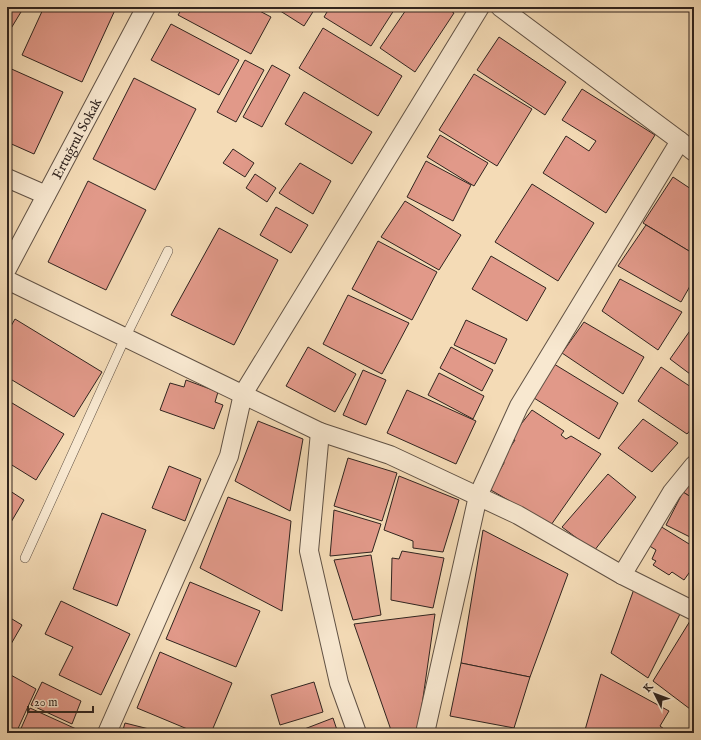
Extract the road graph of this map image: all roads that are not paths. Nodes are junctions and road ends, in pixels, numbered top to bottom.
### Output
1 (146, 7) edge
2 (480, 7) edge
3 (500, 7) edge
4 (680, 140) junction
5 (694, 152) edge
6 (7, 178) edge
7 (46, 195) junction
8 (168, 251) dead end
9 (7, 269) edge
10 (7, 280) edge
11 (125, 338) junction
12 (243, 394) junction
13 (320, 432) junction
14 (694, 465) edge
15 (478, 496) junction
16 (25, 558) dead end
17 (622, 575) junction
18 (694, 611) edge
19 (107, 733) edge
20 (357, 733) edge
21 (425, 733) edge

1 - 7 street, Ertuğrul Sokak
2 - 12 street
3 - 4 street
4 - 5 street
4 - 15 street
6 - 7 street
7 - 9 street, Ertuğrul Sokak
8 - 11 lane
10 - 11 street
11 - 12 street
11 - 16 lane
12 - 13 street
12 - 19 street
13 - 15 street
13 - 20 street
14 - 17 street
15 - 17 street
15 - 21 street
17 - 18 street

